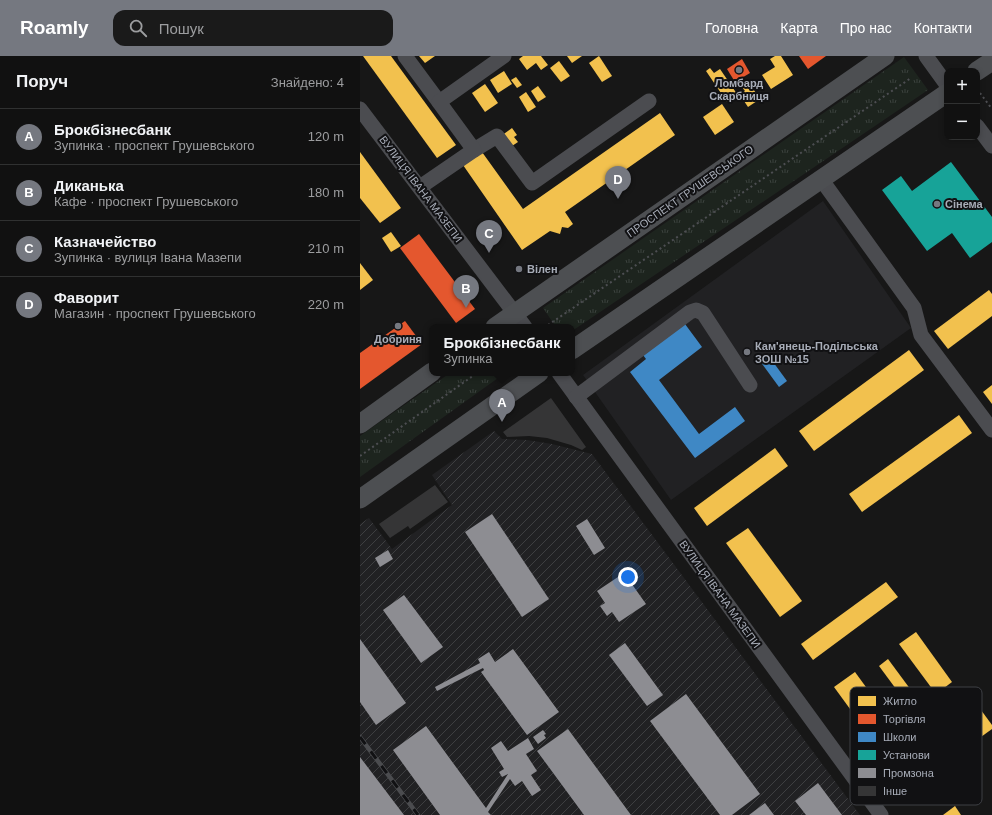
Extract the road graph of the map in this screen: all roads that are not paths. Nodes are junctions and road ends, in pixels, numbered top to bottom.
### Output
1 (405, 56) edge
2 (504, 56) edge
3 (885, 56) edge
4 (926, 56) edge
5 (992, 61) edge
6 (980, 69) edge
7 (944, 81) edge
8 (944, 95) edge
9 (649, 101) dead end
10 (439, 102) junction
11 (360, 109) edge
12 (980, 130) edge
13 (992, 146) edge
14 (474, 150) junction
15 (821, 180) junction
16 (420, 187) junction
17 (520, 320) edge
18 (506, 324) edge
19 (575, 348) edge
20 (429, 374) edge
21 (535, 376) edge
22 (561, 376) edge
23 (750, 385) dead end
24 (576, 397) junction
25 (360, 424) edge
26 (992, 430) edge
27 (360, 499) edge
28 (850, 773) edge
29 (874, 805) edge
30 (881, 815) edge

1 - 10 street
2 - 10 street
3 - 17 main road, ПРОСПЕКТ ГРУШЕВСЬКОГО
4 - 7 street
5 - 6 main road
8 - 15 main road
9 - 14 street
10 - 14 street
11 - 16 street, ВУЛИЦЯ ІВАНА МАЗЕПИ
12 - 13 street
14 - 16 street
15 - 19 main road
15 - 26 street
16 - 17 street, ВУЛИЦЯ ІВАНА МАЗЕПИ
17 - 18 main road, ПРОСПЕКТ ГРУШЕВСЬКОГО
20 - 25 main road
21 - 27 main road
22 - 24 street, ВУЛИЦЯ ІВАНА МАЗЕПИ
23 - 24 street
24 - 28 street, ВУЛИЦЯ ІВАНА МАЗЕПИ
29 - 30 street, ВУЛИЦЯ ІВАНА МАЗЕПИ

